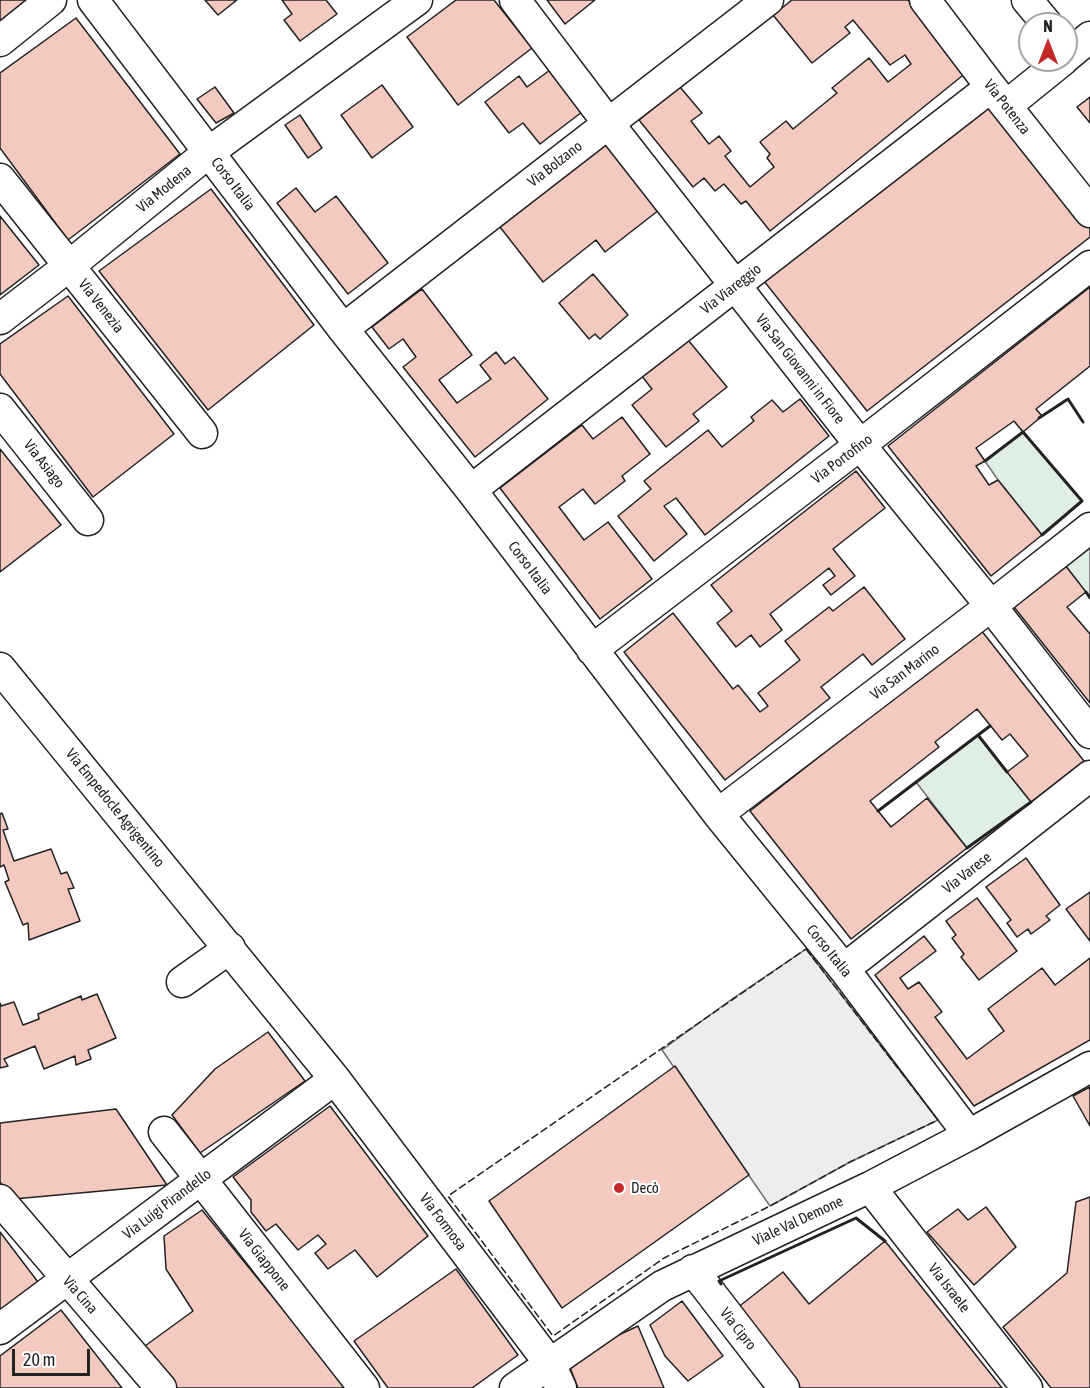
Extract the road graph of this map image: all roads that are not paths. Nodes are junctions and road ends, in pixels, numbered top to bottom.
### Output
1 (51, 0) edge
2 (93, 0) edge
3 (417, 0) edge
4 (515, 0) edge
5 (768, 0) edge
6 (925, 0) edge
7 (1028, 0) edge
8 (1038, 12) edge
9 (0, 41) edge
10 (1038, 72) edge
11 (998, 97) junction
12 (608, 123) junction
13 (209, 152) junction
14 (0, 179) edge
15 (1090, 212) edge
16 (69, 266) junction
17 (1090, 266) edge
18 (735, 285) junction
19 (0, 318) edge
20 (343, 329) junction
21 (0, 408) edge
22 (202, 433) dead end
23 (860, 445) junction
24 (471, 490) junction
25 (88, 520) dead end
26 (1090, 528) edge
27 (991, 606) junction
28 (592, 650) junction
29 (0, 668) edge
30 (1090, 733) edge
31 (1090, 776) edge
32 (718, 814) junction
33 (230, 948) junction
34 (844, 969) junction
35 (182, 982) dead end
36 (1090, 1067) edge
37 (335, 1079) junction
38 (164, 1132) dead end
39 (969, 1135) junction
40 (200, 1179) junction
41 (870, 1187) junction
42 (0, 1200) edge
43 (693, 1270) junction
44 (67, 1280) junction
45 (0, 1329) edge
46 (556, 1376) edge
47 (161, 1388) edge
48 (364, 1388) edge
49 (515, 1388) edge
50 (784, 1388) edge
51 (1027, 1388) edge

1 - 9 street
2 - 13 street, Corso Italia
3 - 13 street, Via Modena
4 - 12 street, Via San Giovanni in Fiore
5 - 12 street, Via Bolzano
6 - 11 street, Via Potenza
7 - 8 street
10 - 11 street, Via Viareggio
11 - 15 street, Via Potenza
11 - 18 street, Via Viareggio
12 - 18 street, Via San Giovanni in Fiore
12 - 20 street, Via Bolzano
13 - 16 street, Via Modena
13 - 20 street, Corso Italia
14 - 16 street, Via Venezia
16 - 19 street, Via Modena
16 - 22 street, Via Venezia
17 - 23 street, Via Portofino
18 - 23 street, Via San Giovanni in Fiore
18 - 24 street, Via Viareggio
20 - 24 street, Corso Italia
21 - 25 street, Via Asiago
23 - 27 street, Via San Giovanni in Fiore
23 - 28 street, Via Portofino
24 - 28 street, Corso Italia
26 - 27 street, Via San Marino
27 - 30 street, Via San Giovanni in Fiore
27 - 32 street, Via San Marino
28 - 32 street, Corso Italia
29 - 33 street, Via Empedocle Agrigentino
31 - 34 street, Via Varese
32 - 34 street, Corso Italia
33 - 35 street
33 - 37 street, Via Empedocle Agrigentino
34 - 39 street, Corso Italia
36 - 39 street, Viale Val Demone
37 - 40 street, Via Luigi Pirandello
37 - 46 street, Via Formosa
38 - 40 street, Via Giappone
39 - 41 street, Viale Val Demone
40 - 44 street, Via Luigi Pirandello
40 - 48 street, Via Giappone
41 - 43 street, Viale Val Demone
41 - 51 street, Via Israele
42 - 44 street, Via Cina
43 - 46 street, Viale Val Demone
43 - 50 street, Via Cipro
44 - 45 street, Via Luigi Pirandello
44 - 47 street, Via Cina
46 - 49 street, Viale Val Demone

